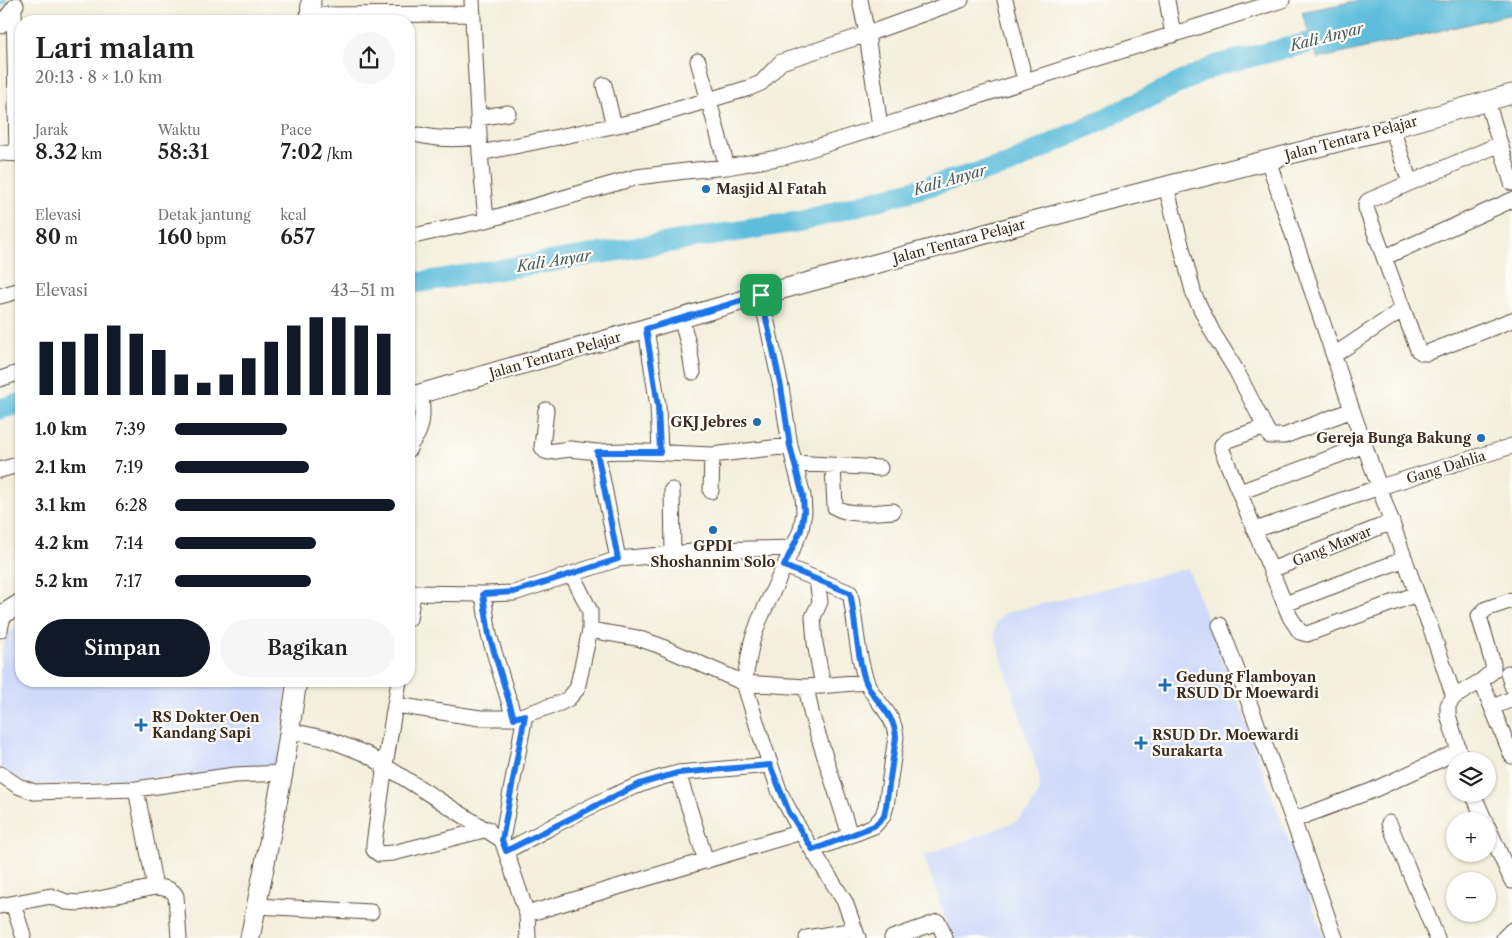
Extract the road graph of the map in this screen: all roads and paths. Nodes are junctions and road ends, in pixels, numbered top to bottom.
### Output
1 (860, 0) edge
2 (1005, 0) edge
3 (1167, 0) edge
4 (1282, 0) edge
5 (955, 1) edge
6 (16, 3) edge
7 (1240, 6) edge
8 (472, 7) edge
9 (310, 12) edge
10 (0, 26) edge
11 (867, 34) junction
12 (1173, 35) junction
13 (698, 62) dead end
14 (1025, 81) junction
15 (604, 85) dead end
16 (1512, 94) edge
17 (709, 100) junction
18 (1487, 101) junction
19 (508, 112) dead end
20 (478, 118) junction
21 (614, 126) junction
22 (880, 127) junction
23 (1392, 128) junction
24 (419, 134) dead end
25 (479, 137) junction
26 (1500, 144) junction
27 (0, 153) edge
28 (480, 153) junction
29 (15, 154) edge
30 (1268, 160) junction
31 (727, 168) junction
32 (1512, 183) edge
33 (1410, 184) junction
34 (1166, 186) junction
35 (1512, 200) edge
36 (486, 220) junction
37 (415, 236) edge
38 (1385, 257) junction
39 (15, 292) edge
40 (761, 295) junction
41 (0, 296) edge
42 (1403, 309) junction
43 (681, 318) junction
44 (1512, 320) edge
45 (646, 329) junction
46 (1334, 355) junction
47 (693, 372) dead end
48 (15, 374) edge
49 (0, 379) edge
50 (415, 395) edge
51 (546, 410) dead end
52 (1352, 410) junction
53 (1265, 427) junction
54 (415, 438) edge
55 (1365, 444) junction
56 (790, 446) junction
57 (1512, 446) edge
58 (597, 452) junction
59 (660, 452) junction
60 (712, 455) junction
61 (794, 463) junction
62 (15, 466) edge
63 (833, 466) junction
64 (880, 468) dead end
65 (0, 470) edge
66 (1380, 487) junction
67 (672, 490) dead end
68 (711, 491) dead end
69 (1240, 492) junction
70 (893, 511) dead end
71 (1392, 522) junction
72 (1255, 530) junction
73 (793, 548) junction
74 (673, 553) junction
75 (618, 559) junction
76 (1405, 559) junction
77 (784, 566) junction
78 (1271, 570) junction
79 (572, 574) junction
80 (817, 579) junction
81 (415, 593) edge
82 (483, 594) junction
83 (1417, 594) junction
84 (1512, 600) edge
85 (1285, 604) junction
86 (15, 608) edge
87 (1, 620) edge
88 (1220, 625) dead end
89 (590, 630) junction
90 (1481, 681) junction
91 (866, 682) junction
92 (744, 683) junction
93 (823, 686) junction
94 (297, 687) edge
95 (399, 687) edge
96 (806, 687) junction
97 (1454, 697) junction
98 (1512, 699) edge
99 (396, 705) junction
100 (1493, 708) junction
101 (520, 716) junction
102 (291, 731) junction
103 (1511, 748) edge
104 (1460, 752) edge
105 (1446, 762) edge
106 (385, 765) junction
107 (770, 765) junction
108 (283, 773) junction
109 (678, 773) junction
110 (0, 774) edge
111 (136, 789) junction
112 (1293, 820) junction
113 (1389, 823) dead end
114 (488, 830) junction
115 (801, 832) junction
116 (850, 835) junction
117 (504, 845) junction
118 (1496, 845) edge
119 (813, 850) junction
120 (706, 861) junction
121 (1512, 881) edge
122 (155, 887) junction
123 (6, 905) edge
124 (256, 906) junction
125 (371, 912) dead end
126 (527, 914) junction
127 (1512, 930) edge
128 (856, 934) edge
129 (23, 935) dead end
130 (179, 938) edge
131 (250, 938) edge
132 (528, 938) edge
133 (807, 938) edge
134 (892, 938) edge
135 (945, 938) edge
136 (1335, 938) edge
137 (1437, 938) edge
138 (1504, 938) edge

1 - 11 street
2 - 14 street
3 - 12 street
4 - 7 street
5 - 11 street
6 - 10 street
7 - 12 street
8 - 9 street
8 - 20 street
11 - 17 street
11 - 22 street
12 - 14 street
13 - 17 street
14 - 22 street
15 - 21 street
16 - 18 main road, Jalan Tentara Pelajar
17 - 21 street
17 - 31 street
18 - 23 main road, Jalan Tentara Pelajar
18 - 26 street
19 - 20 street
20 - 25 street
21 - 28 street
22 - 31 street
23 - 30 main road, Jalan Tentara Pelajar
23 - 33 street
24 - 25 street
25 - 28 street
26 - 32 street
26 - 33 street
27 - 29 street
28 - 36 street
30 - 34 main road, Jalan Tentara Pelajar
30 - 46 street
31 - 36 street
33 - 38 street
34 - 40 main road, Jalan Tentara Pelajar
34 - 53 street
35 - 38 street
36 - 37 street
38 - 42 street
39 - 41 street
40 - 43 main road, Jalan Tentara Pelajar
40 - 56 street
42 - 44 street
42 - 46 street
43 - 45 main road, Jalan Tentara Pelajar
43 - 47 street
45 - 50 main road, Jalan Tentara Pelajar
45 - 59 street
46 - 52 street
48 - 49 street
50 - 54 street
51 - 58 street
52 - 53 street
52 - 55 street
53 - 69 street
55 - 66 street
55 - 69 street
56 - 60 street
56 - 61 street
57 - 66 street, Gang Dahlia
58 - 59 street
58 - 75 street
59 - 60 street
60 - 68 street
61 - 63 street
61 - 73 street
62 - 65 street
63 - 64 street
63 - 70 street
66 - 71 street
66 - 72 street, Gang Dahlia
67 - 74 street
69 - 72 street
71 - 76 street
71 - 78 street, Gang Mawar
72 - 78 street
73 - 74 street
73 - 77 street
74 - 75 street
75 - 79 street
76 - 83 street
76 - 85 street
77 - 80 street
77 - 92 street
78 - 85 street
79 - 82 street
79 - 89 street
80 - 91 street
80 - 93 street
81 - 82 street
82 - 101 street
83 - 85 street
83 - 97 street
84 - 90 street
86 - 87 main road
88 - 112 street
89 - 92 street
89 - 101 street
90 - 97 street
90 - 100 street
91 - 93 street
91 - 116 street
92 - 96 street
92 - 107 street
93 - 96 street
94 - 102 main road
95 - 99 street
96 - 116 street
97 - 104 street
98 - 100 street
99 - 101 street
99 - 106 street
100 - 103 street
101 - 117 street
102 - 106 street
102 - 108 main road
105 - 112 street
106 - 114 street
106 - 114 street
107 - 109 street
107 - 115 street
108 - 111 street
108 - 124 main road
109 - 117 street
109 - 120 street
110 - 111 street
111 - 122 street
112 - 136 street
113 - 137 street
114 - 117 street
115 - 119 street
115 - 120 street
116 - 119 street
117 - 126 street
118 - 121 street
119 - 128 street
120 - 126 street
122 - 123 street
122 - 130 street
123 - 129 street
124 - 125 street
124 - 131 main road
126 - 132 street
127 - 138 street
128 - 133 street
134 - 135 street

